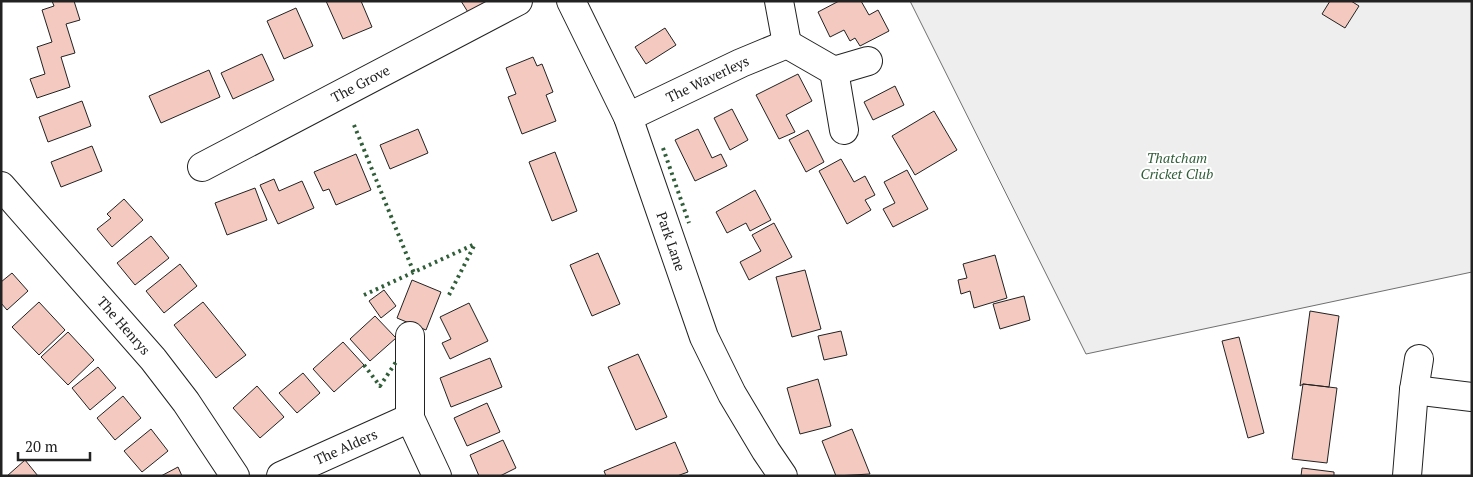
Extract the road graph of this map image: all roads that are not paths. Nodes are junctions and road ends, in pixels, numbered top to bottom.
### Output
1 (518, 1) edge
2 (571, 1) edge
3 (780, 1) edge
4 (787, 44) junction
5 (868, 61) dead end
6 (834, 71) junction
7 (628, 117) junction
8 (844, 130) dead end
9 (202, 167) dead end
10 (1, 186) edge
11 (410, 336) dead end
12 (1419, 359) dead end
13 (1414, 390) junction
14 (1472, 397) edge
15 (410, 418) junction
16 (235, 476) edge
17 (281, 476) edge
18 (437, 476) edge
19 (783, 476) edge
20 (1407, 476) edge

1 - 9 street, The Grove
2 - 7 street, Park Lane
3 - 4 street
4 - 6 street
4 - 7 street, The Waverleys
5 - 6 street
6 - 8 street
7 - 19 street, Park Lane
10 - 16 street, The Henrys
11 - 15 street
12 - 13 street
13 - 14 street
13 - 20 street
15 - 17 street, The Alders
15 - 18 street

